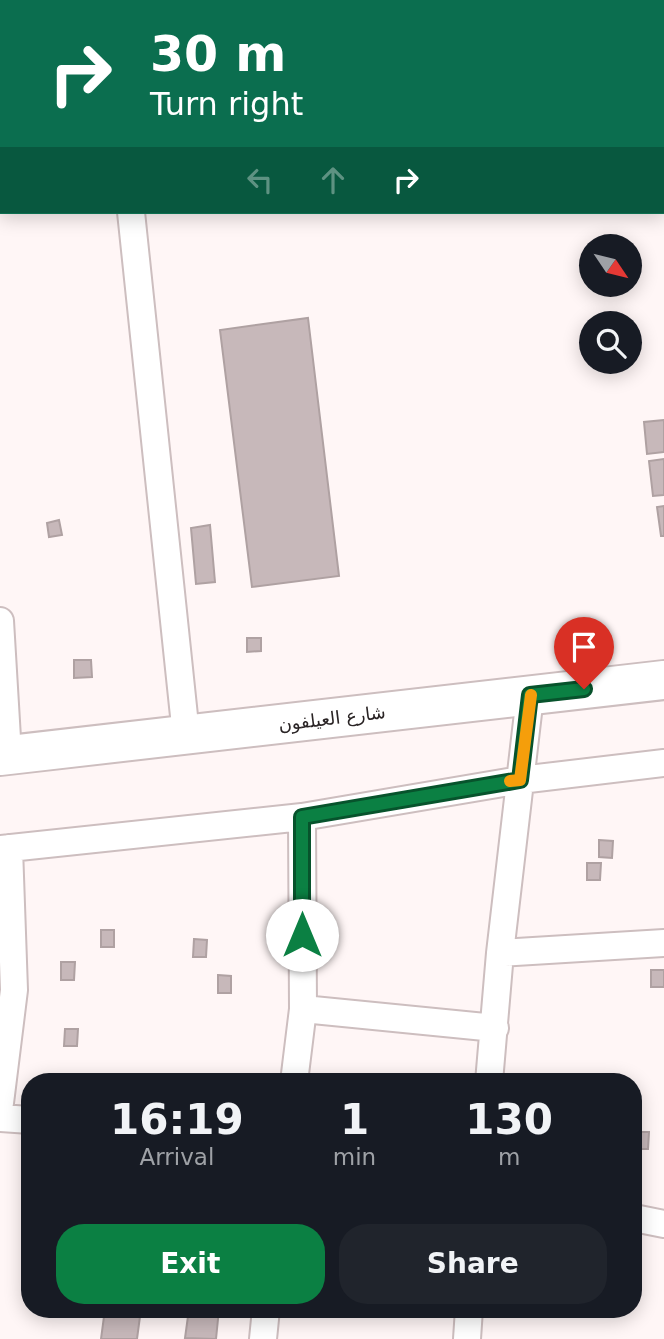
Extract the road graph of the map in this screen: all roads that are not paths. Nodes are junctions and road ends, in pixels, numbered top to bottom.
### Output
1 (131, 214) edge
2 (0, 621) edge
3 (664, 680) edge
4 (530, 695) junction
5 (186, 735) junction
6 (4, 756) edge
7 (664, 763) edge
8 (520, 780) junction
9 (302, 817) junction
10 (5, 848) edge
11 (664, 943) edge
12 (500, 953) junction
13 (303, 1009) junction
14 (495, 1028) junction
15 (295, 1073) edge
16 (490, 1073) edge
17 (0, 1103) edge
18 (0, 1118) edge
19 (21, 1120) edge
20 (642, 1220) edge
21 (664, 1224) edge
22 (265, 1318) edge
23 (468, 1318) edge
24 (263, 1339) edge
25 (467, 1339) edge

1 - 5 street
2 - 6 street
3 - 4 highway, شارع العيلفون
4 - 5 highway, شارع العيلفون
4 - 8 street
5 - 6 highway, شارع العيلفون
7 - 8 street
8 - 9 street
8 - 12 street
9 - 10 street
9 - 13 street
10 - 17 street
11 - 12 street
12 - 14 street
13 - 14 street
13 - 15 street
14 - 16 street
18 - 19 street
20 - 21 street
22 - 24 street
23 - 25 street

